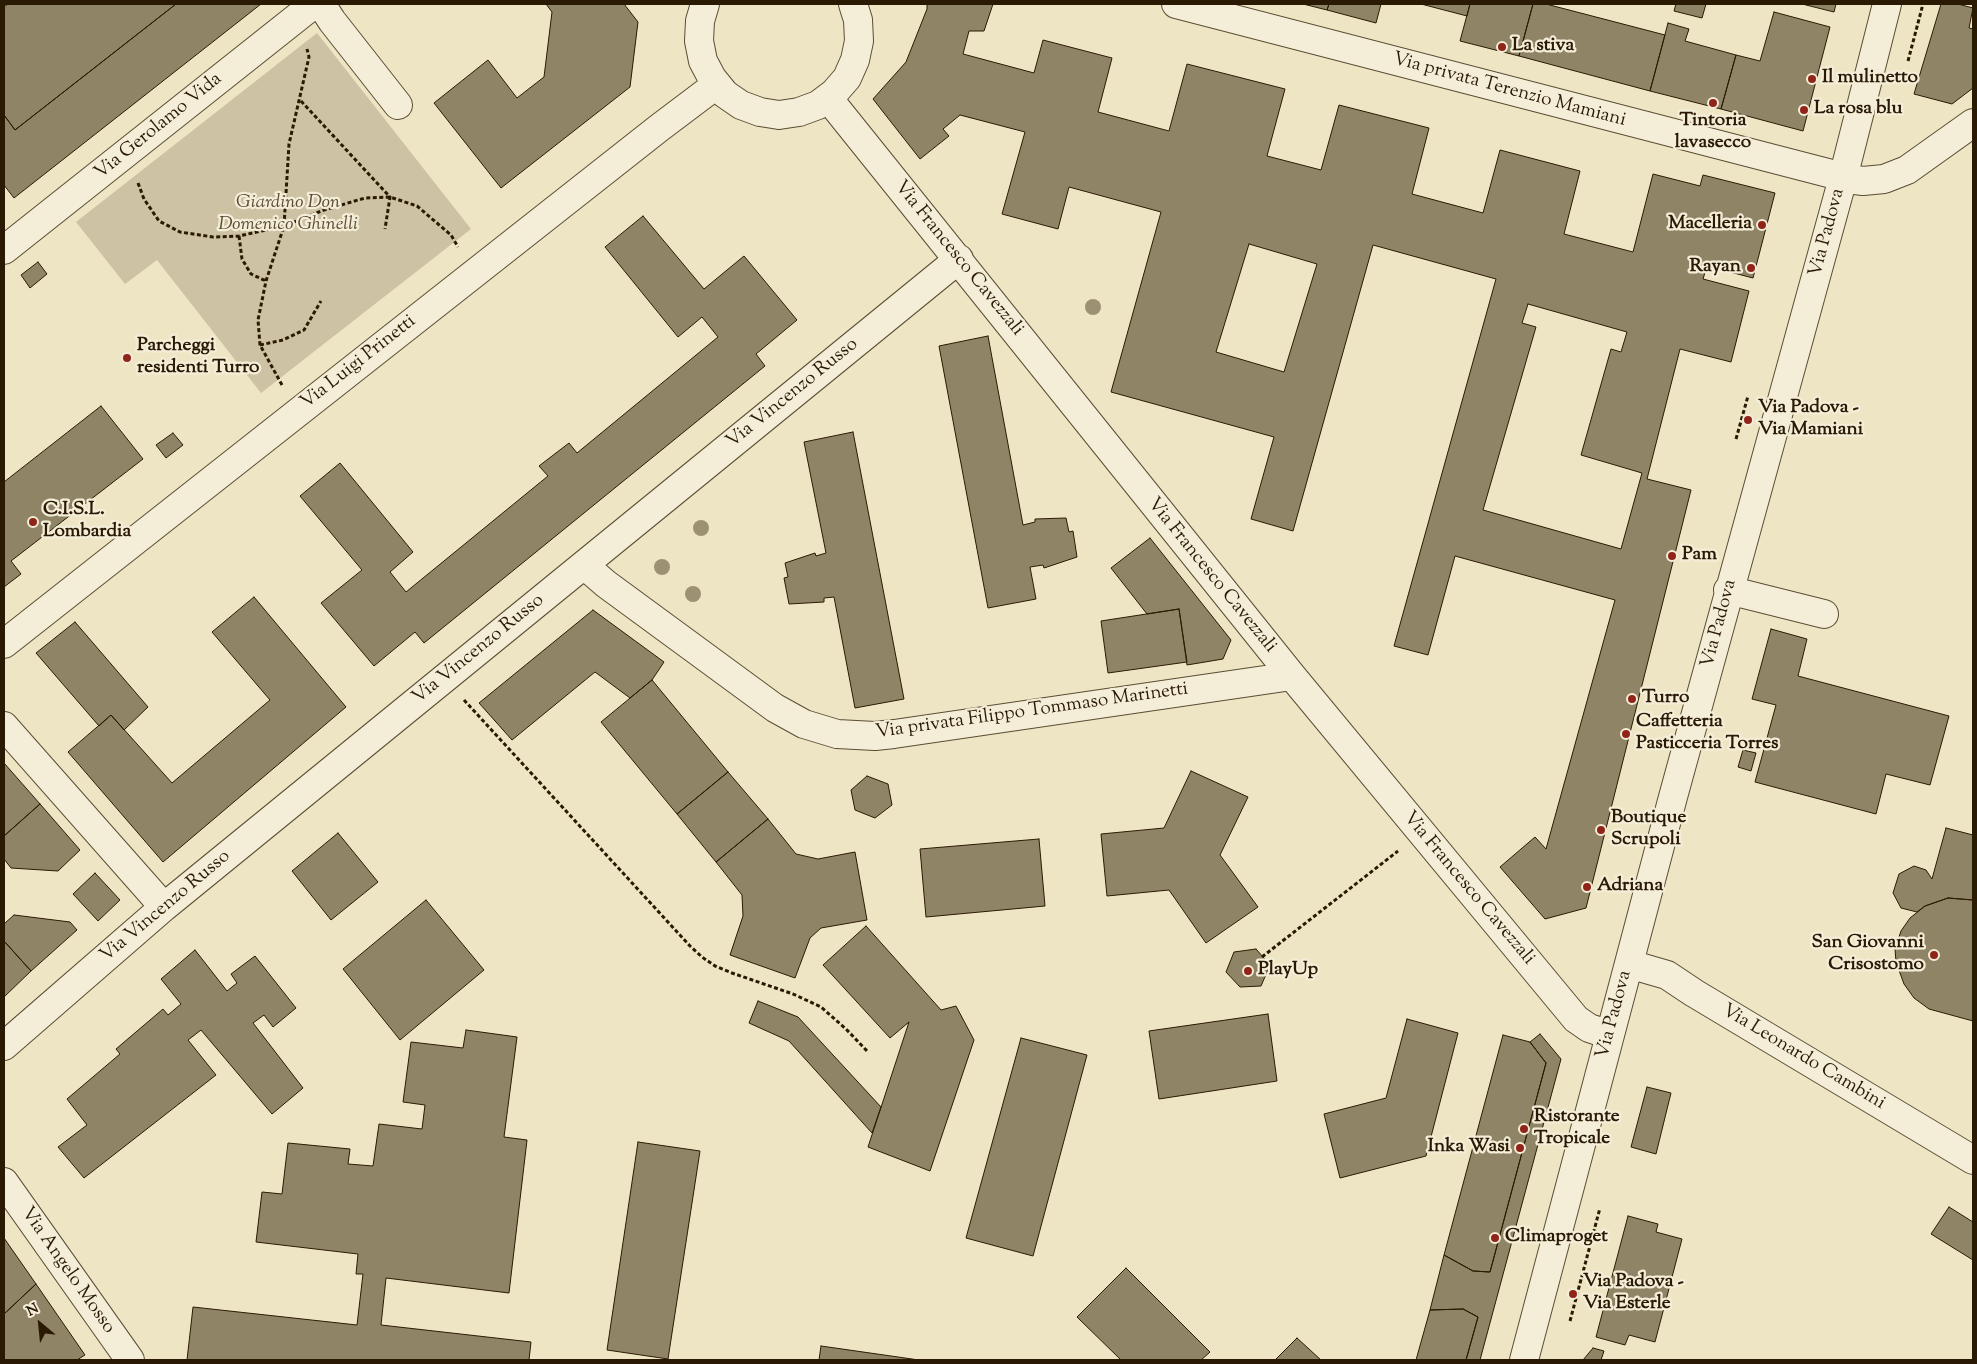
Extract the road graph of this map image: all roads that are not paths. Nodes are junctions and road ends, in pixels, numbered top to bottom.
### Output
1 (314, 4) edge
2 (321, 4) edge
3 (705, 4) edge
4 (853, 4) edge
5 (1176, 4) edge
6 (1888, 4) edge
7 (716, 85) junction
8 (828, 98) junction
9 (398, 105) dead end
10 (1973, 123) edge
11 (1843, 178) junction
12 (4, 250) edge
13 (959, 259) junction
14 (584, 565) junction
15 (1728, 590) junction
16 (1824, 614) dead end
17 (4, 644) edge
18 (1292, 676) junction
19 (4, 726) edge
20 (164, 907) junction
21 (1629, 964) junction
22 (1610, 1035) junction
23 (4, 1046) edge
24 (1973, 1160) edge
25 (4, 1182) edge
26 (130, 1360) edge
27 (1524, 1360) edge

1 - 12 street, Via Gerolamo Vida
2 - 9 street
3 - 7 street
4 - 8 street
5 - 11 street, Via privata Terenzio Mamiani
6 - 11 street, Via Padova
7 - 8 street
7 - 17 street, Via Luigi Prinetti
8 - 13 street, Via Francesco Cavezzali
10 - 11 street, Via privata Terenzio Mamiani
11 - 15 street, Via Padova
13 - 14 street, Via Vincenzo Russo
13 - 18 street, Via Francesco Cavezzali
14 - 18 street, Via privata Filippo Tommaso Marinetti
14 - 20 street, Via Vincenzo Russo
15 - 16 street
15 - 21 street, Via Padova
18 - 22 street, Via Francesco Cavezzali
19 - 20 street
20 - 23 street, Via Vincenzo Russo
21 - 22 street, Via Padova
21 - 24 street, Via Leonardo Cambini
22 - 27 street, Via Padova
25 - 26 street, Via Angelo Mosso

